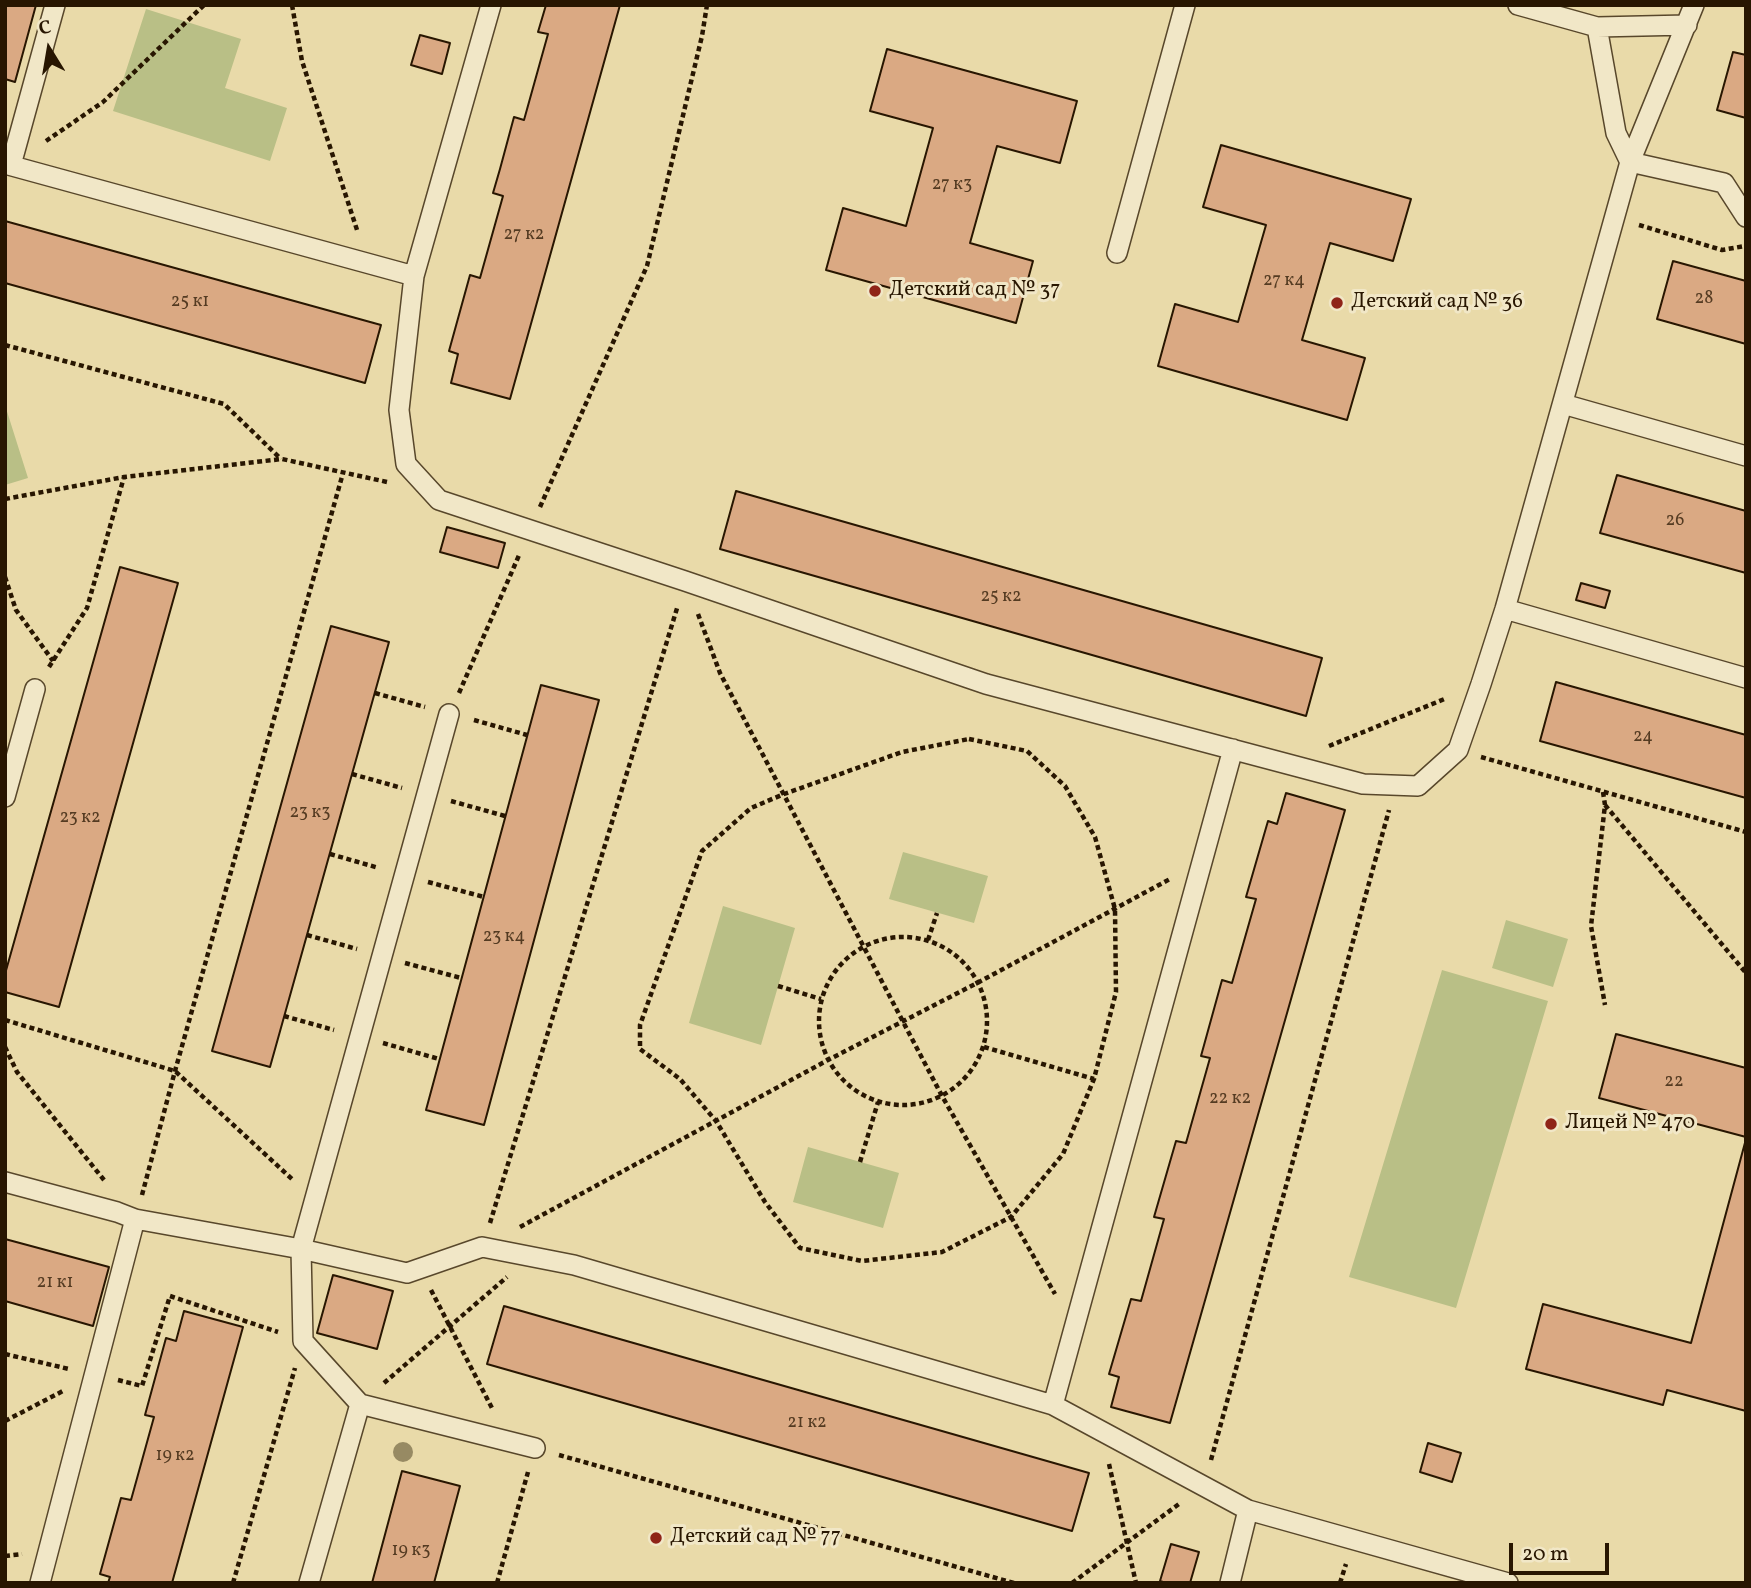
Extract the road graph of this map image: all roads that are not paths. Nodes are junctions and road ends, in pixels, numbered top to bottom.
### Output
1 (55, 5) edge
2 (491, 5) edge
3 (1185, 5) edge
4 (1518, 5) edge
5 (1694, 5) edge
6 (1687, 25) junction
7 (1597, 27) junction
8 (1630, 162) junction
9 (8, 165) edge
10 (1746, 217) edge
11 (1117, 254) dead end
12 (414, 276) junction
13 (1563, 404) junction
14 (1746, 456) edge
15 (1505, 609) junction
16 (1746, 678) edge
17 (35, 688) road end
18 (449, 714) road end
19 (1233, 749) junction
20 (11, 755) edge
21 (5, 797) edge
22 (5, 1182) edge
23 (135, 1219) junction
24 (301, 1249) junction
25 (360, 1404) junction
26 (1053, 1405) junction
27 (534, 1448) road end
28 (1248, 1510) junction
29 (40, 1583) edge
30 (309, 1583) edge
31 (1230, 1583) edge
32 (1508, 1583) edge

1 - 9 lane
2 - 12 lane
3 - 11 lane
4 - 7 lane
5 - 6 lane
6 - 7 lane
6 - 8 lane
7 - 8 lane
8 - 10 lane
8 - 13 lane
9 - 12 lane
12 - 19 lane
13 - 14 lane
13 - 15 lane
15 - 16 lane
15 - 19 lane
17 - 20 lane
18 - 24 lane
19 - 26 lane
20 - 21 lane
22 - 23 lane
23 - 24 lane
23 - 29 lane
24 - 25 lane
24 - 26 lane
25 - 27 lane
25 - 30 lane
26 - 28 lane
28 - 31 lane
28 - 32 lane

